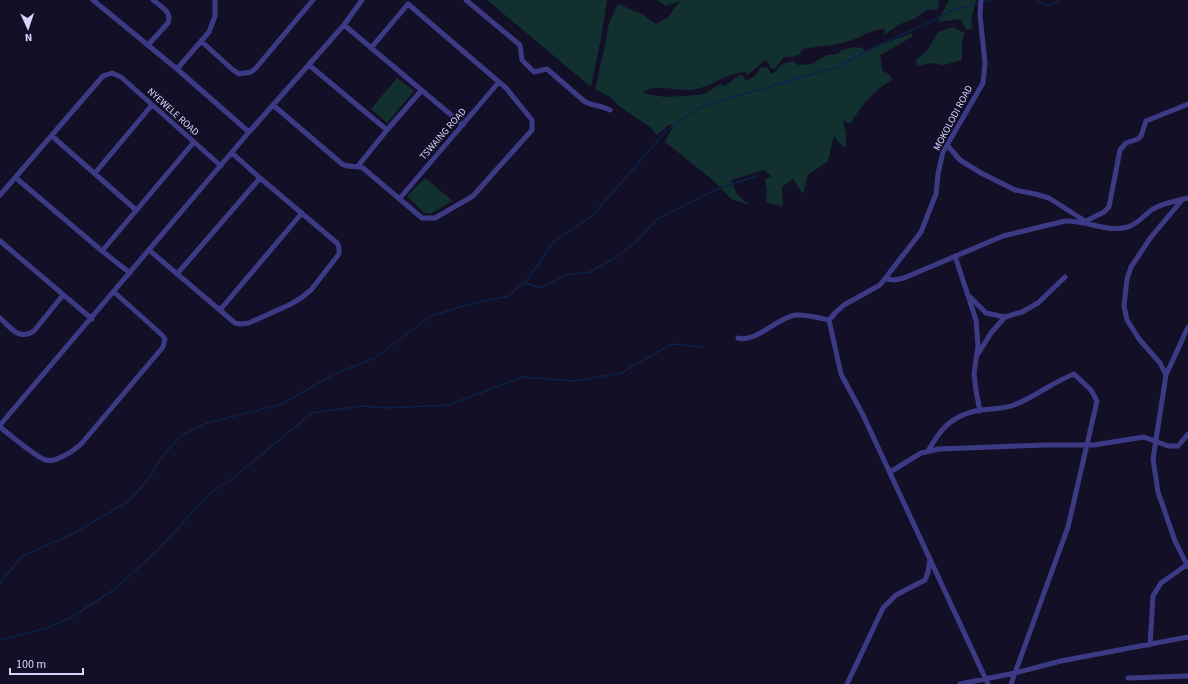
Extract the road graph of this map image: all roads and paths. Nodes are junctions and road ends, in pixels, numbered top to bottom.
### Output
1 (93, 0) edge
2 (154, 0) edge
3 (215, 0) edge
4 (312, 0) edge
5 (362, 0) edge
6 (466, 0) edge
7 (981, 0) edge
8 (410, 2) edge
9 (344, 25) junction
10 (201, 41) junction
11 (148, 45) junction
12 (371, 48) junction
13 (309, 65) junction
14 (177, 69) junction
15 (499, 82) junction
16 (421, 91) junction
17 (1188, 104) edge
18 (152, 105) junction
19 (273, 105) junction
20 (610, 110) dead end
21 (463, 125) junction
22 (387, 130) junction
23 (249, 132) junction
24 (52, 136) junction
25 (194, 142) junction
26 (947, 145) junction
27 (232, 153) junction
28 (221, 166) junction
29 (358, 166) junction
30 (95, 173) junction
31 (16, 178) junction
32 (260, 178) junction
33 (0, 195) edge
34 (400, 198) junction
35 (1186, 199) edge
36 (136, 210) junction
37 (302, 213) junction
38 (1083, 222) junction
39 (0, 241) edge
40 (149, 250) junction
41 (102, 251) junction
42 (955, 256) junction
43 (130, 273) junction
44 (178, 274) junction
45 (1065, 277) dead end
46 (886, 279) junction
47 (114, 292) junction
48 (63, 294) junction
49 (969, 297) junction
50 (220, 310) junction
51 (1005, 317) junction
52 (0, 318) edge
53 (92, 319) junction
54 (829, 320) junction
55 (1188, 327) edge
56 (738, 338) dead end
57 (976, 357) junction
58 (1166, 375) junction
59 (980, 410) junction
60 (0, 426) edge
61 (1188, 434) edge
62 (1155, 441) junction
63 (1087, 446) junction
64 (928, 451) junction
65 (890, 472) junction
66 (930, 559) junction
67 (1188, 566) edge
68 (1188, 637) edge
69 (1150, 645) junction
70 (1015, 673) junction
71 (1188, 676) edge
72 (1128, 678) dead end
73 (987, 682) edge
74 (847, 684) edge
75 (960, 684) edge
76 (1011, 684) edge

1 - 11 street
2 - 11 street
3 - 10 street
4 - 10 street
5 - 9 street
6 - 20 street
7 - 26 street, MOKOLODI ROAD
8 - 12 street
8 - 15 street
9 - 12 street
9 - 13 street
10 - 14 street
11 - 14 street
12 - 16 street
13 - 19 street
13 - 22 street
14 - 23 street
15 - 21 street, TSWAING ROAD
15 - 34 street
16 - 21 street
16 - 22 street
17 - 38 street
18 - 24 street, NYEWELE ROAD
18 - 25 street, NYEWELE ROAD
18 - 30 street
19 - 23 street
19 - 29 street
21 - 34 street, TSWAING ROAD
22 - 29 street
23 - 27 street
24 - 30 street
24 - 31 street
25 - 28 street, NYEWELE ROAD
25 - 36 street
26 - 38 street
26 - 46 street, MOKOLODI ROAD
27 - 28 street
27 - 32 street
28 - 40 street
29 - 34 street
30 - 36 street
31 - 33 street
31 - 41 street
32 - 37 street
32 - 44 street
35 - 38 street
35 - 58 street
36 - 41 street
37 - 50 street
37 - 50 street
38 - 42 street
39 - 48 street
40 - 43 street
40 - 44 street
41 - 43 street
42 - 46 street
42 - 49 street
43 - 47 street
44 - 50 street
45 - 51 street
46 - 54 street, MOKOLODI ROAD
47 - 53 street
47 - 60 street
48 - 52 street
48 - 53 street
49 - 51 street
49 - 57 street
51 - 57 street
53 - 60 street
54 - 56 street
54 - 65 street
55 - 58 street
57 - 59 street
58 - 62 street
59 - 63 street
59 - 64 street
61 - 62 street
62 - 63 street
62 - 67 street
63 - 64 street
63 - 70 street
64 - 65 street
65 - 66 street
66 - 73 street
66 - 74 street
67 - 69 street
68 - 69 street
69 - 70 street
70 - 73 street
70 - 76 street
71 - 72 street
73 - 75 street

